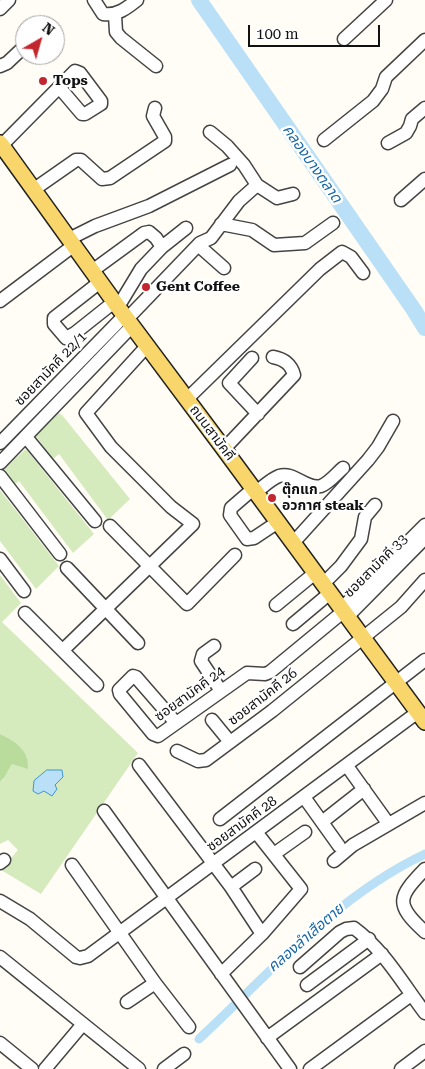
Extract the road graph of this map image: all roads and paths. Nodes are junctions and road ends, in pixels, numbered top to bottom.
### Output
1 (9, 0) edge
2 (94, 0) edge
3 (137, 0) edge
4 (386, 0) edge
5 (0, 9) edge
6 (114, 14) junction
7 (344, 39) dead end
8 (425, 40) edge
9 (15, 55) edge
10 (0, 66) edge
11 (156, 66) dead end
12 (58, 87) dead end
13 (155, 108) dead end
14 (425, 108) edge
15 (210, 132) dead end
16 (324, 140) dead end
17 (388, 144) dead end
18 (2, 150) edge
19 (230, 165) dead end
20 (425, 179) edge
21 (257, 185) junction
22 (33, 190) junction
23 (294, 194) dead end
24 (401, 200) dead end
25 (333, 223) dead end
26 (222, 224) junction
27 (186, 228) dead end
28 (71, 243) junction
29 (198, 245) junction
30 (162, 247) junction
31 (224, 268) dead end
32 (363, 273) dead end
33 (96, 276) junction
34 (0, 301) edge
35 (123, 314) junction
36 (146, 346) junction
37 (274, 357) dead end
38 (252, 358) dead end
39 (187, 399) junction
40 (258, 414) junction
41 (393, 421) dead end
42 (26, 436) junction
43 (0, 443) edge
44 (224, 449) junction
45 (0, 463) edge
46 (343, 468) dead end
47 (0, 476) edge
48 (254, 491) junction
49 (375, 505) dead end
50 (95, 521) dead end
51 (278, 522) junction
52 (425, 525) edge
53 (110, 526) dead end
54 (425, 538) edge
55 (294, 543) junction
56 (60, 554) dead end
57 (235, 555) dead end
58 (0, 559) edge
59 (150, 566) junction
60 (67, 568) dead end
61 (425, 580) edge
62 (323, 583) junction
63 (24, 590) dead end
64 (276, 604) dead end
65 (106, 609) junction
66 (25, 612) dead end
67 (344, 612) junction
68 (293, 624) dead end
69 (362, 637) junction
70 (138, 643) dead end
71 (214, 646) dead end
72 (63, 650) junction
73 (425, 660) edge
74 (396, 683) junction
75 (97, 685) dead end
76 (220, 691) junction
77 (422, 717) edge
78 (212, 720) dead end
79 (176, 723) junction
80 (230, 742) junction
81 (177, 751) dead end
82 (139, 765) dead end
83 (347, 766) junction
84 (364, 789) junction
85 (304, 797) junction
86 (425, 803) edge
87 (104, 812) dead end
88 (220, 819) dead end
89 (385, 819) dead end
90 (322, 822) junction
91 (256, 832) junction
92 (305, 832) dead end
93 (340, 846) dead end
94 (274, 854) junction
95 (334, 861) dead end
96 (72, 864) dead end
97 (214, 864) junction
98 (256, 869) dead end
99 (425, 869) edge
100 (231, 887) junction
101 (166, 898) junction
102 (0, 901) edge
103 (425, 932) edge
104 (120, 933) junction
105 (262, 934) junction
106 (368, 939) junction
107 (382, 954) junction
108 (0, 957) edge
109 (300, 967) dead end
110 (221, 974) junction
111 (155, 983) junction
112 (307, 985) dead end
113 (411, 995) junction
114 (127, 1002) dead end
115 (425, 1013) edge
116 (83, 1024) junction
117 (189, 1027) dead end
118 (266, 1038) junction
119 (0, 1043) edge
120 (425, 1051) edge
121 (184, 1054) dead end
122 (32, 1069) edge
123 (45, 1069) edge
124 (139, 1069) edge
125 (164, 1069) edge
126 (290, 1069) edge
127 (310, 1069) edge
128 (401, 1069) edge

1 - 5 street
2 - 6 street
3 - 6 street
4 - 7 street
6 - 11 street
8 - 16 street
9 - 10 street
12 - 18 street
13 - 22 street
14 - 17 street
15 - 21 street
18 - 22 main road, ถนนสามัคคี
19 - 28 street
20 - 24 street
21 - 23 street
21 - 26 street
22 - 28 main road, ถนนสามัคคี
25 - 26 street
26 - 29 street
27 - 30 street
28 - 33 main road, ถนนสามัคคี
28 - 34 street
29 - 31 street
29 - 35 street
30 - 33 street
30 - 35 street
32 - 39 street
33 - 35 main road, ถนนสามัคคี
33 - 35 street
35 - 36 main road, ถนนสามัคคี
35 - 42 street
35 - 43 street, ซอยสามัคคี 22/1
36 - 39 main road, ถนนสามัคคี
36 - 59 street
37 - 40 street
38 - 40 street
39 - 44 main road, ถนนสามัคคี
40 - 44 street
41 - 55 street
42 - 45 street
42 - 50 street
44 - 48 main road, ถนนสามัคคี
46 - 48 street
47 - 56 street
48 - 51 main road, ถนนสามัคคี
48 - 51 street
49 - 62 street
51 - 55 main road, ถนนสามัคคี
52 - 67 street
53 - 59 street
54 - 67 street, ซอยสามัคคี 33
55 - 62 main road, ถนนสามัคคี
57 - 59 street
58 - 63 street
59 - 65 street
60 - 65 street
61 - 69 street, ซอยสามัคคี 26
62 - 64 street
62 - 67 main road, ถนนสามัคคี
62 - 68 street
65 - 70 street
65 - 72 street
66 - 72 street
67 - 69 main road, ถนนสามัคคี
67 - 76 street, ซอยสามัคคี 24
69 - 74 main road, ถนนสามัคคี
69 - 80 street, ซอยสามัคคี 26
71 - 76 street
72 - 75 street
73 - 74 street
74 - 77 main road, ถนนสามัคคี
74 - 88 street
76 - 79 street, ซอยสามัคคี 24
77 - 83 street, ซอยสามัคคี 28
78 - 80 street
79 - 79 street, ซอยสามัคคี 24
80 - 81 street, ซอยสามัคคี 26
82 - 97 street
83 - 84 street
83 - 85 street, ซอยสามัคคี 28
84 - 89 street
84 - 90 street
85 - 90 street
85 - 91 street, ซอยสามัคคี 28
86 - 95 street
87 - 101 street
90 - 93 street
91 - 94 street
91 - 97 street, ซอยสามัคคี 28
92 - 94 street
94 - 105 street
96 - 104 street
97 - 100 street
97 - 101 street, ซอยสามัคคี 28
98 - 100 street
99 - 103 street
100 - 105 street
101 - 104 street, ซอยสามัคคี 28
101 - 110 street
102 - 104 street, ซอยสามัคคี 28
104 - 111 street
105 - 110 street
106 - 107 street
106 - 109 street
106 - 112 street
107 - 113 street
107 - 118 street
108 - 116 street
110 - 118 street
111 - 114 street
111 - 117 street
113 - 115 street
113 - 127 street
116 - 123 street
116 - 124 street
118 - 126 street
119 - 122 street
120 - 128 street
121 - 125 street

